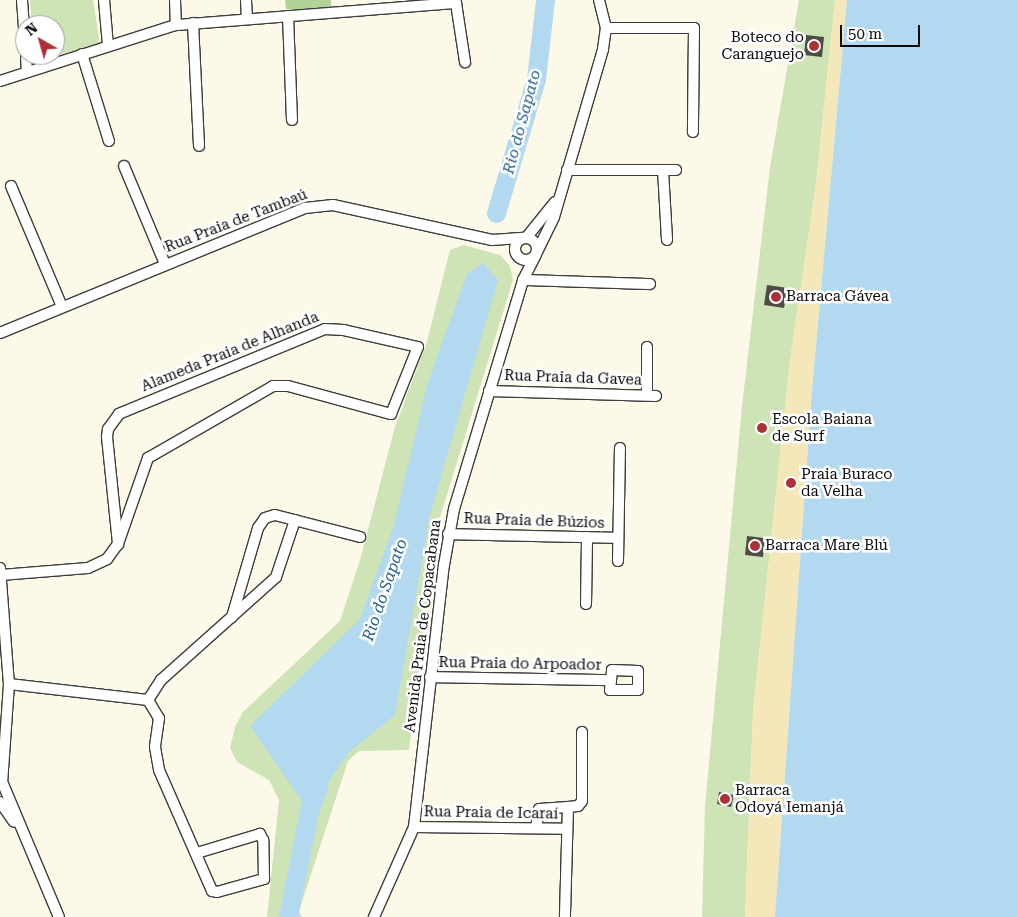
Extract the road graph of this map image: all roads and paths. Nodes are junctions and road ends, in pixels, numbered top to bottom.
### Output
1 (22, 0) edge
2 (104, 0) edge
3 (175, 0) edge
4 (246, 0) edge
5 (599, 0) edge
6 (374, 4) edge
7 (23, 15) edge
8 (288, 16) junction
9 (247, 18) junction
10 (193, 23) junction
11 (176, 25) junction
12 (606, 28) junction
13 (108, 46) junction
14 (82, 54) junction
15 (466, 62) dead end
16 (27, 65) edge
17 (27, 72) junction
18 (0, 81) edge
19 (292, 120) dead end
20 (693, 132) dead end
21 (108, 141) dead end
22 (200, 146) dead end
23 (124, 166) dead end
24 (567, 170) junction
25 (663, 170) junction
26 (676, 170) dead end
27 (11, 186) dead end
28 (559, 195) junction
29 (525, 238) junction
30 (492, 240) junction
31 (667, 240) dead end
32 (537, 253) junction
33 (517, 255) junction
34 (165, 264) junction
35 (523, 280) junction
36 (650, 284) dead end
37 (62, 307) junction
38 (0, 332) edge
39 (647, 347) dead end
40 (489, 391) junction
41 (620, 448) dead end
42 (295, 520) junction
43 (448, 534) junction
44 (360, 537) dead end
45 (587, 538) junction
46 (618, 538) junction
47 (118, 544) junction
48 (618, 561) dead end
49 (0, 571) edge
50 (586, 604) dead end
51 (232, 617) junction
52 (430, 677) junction
53 (610, 680) dead end
54 (9, 684) junction
55 (148, 700) junction
56 (582, 732) dead end
57 (4, 742) junction
58 (0, 754) edge
59 (1, 785) edge
60 (0, 802) edge
61 (568, 807) junction
62 (414, 827) junction
63 (536, 828) junction
64 (567, 828) junction
65 (24, 838) junction
66 (197, 853) junction
67 (59, 917) edge
68 (374, 917) edge
69 (565, 917) edge

1 - 7 street
2 - 13 street
3 - 11 street
4 - 9 street
5 - 12 street, Avenida Praia de Copacabana
6 - 8 street
6 - 15 street
8 - 9 street
8 - 19 street
9 - 10 street
10 - 11 street
10 - 22 street
11 - 13 street
12 - 20 street
12 - 24 street, Avenida Praia de Copacabana
13 - 14 street
14 - 17 street
14 - 21 street
16 - 17 street
17 - 18 street
23 - 34 street
24 - 25 street
24 - 28 street, Avenida Praia de Copacabana
25 - 26 street
25 - 31 street
27 - 37 street
28 - 29 street, Avenida Praia de Copacabana
28 - 32 street, Avenida Praia de Copacabana
29 - 30 street, Rua Praia de Tambaú
29 - 32 street
29 - 33 street
30 - 33 street, Rua Praia de Tambaú
30 - 34 street, Rua Praia de Tambaú
32 - 33 street
32 - 35 street, Avenida Praia de Copacabana
33 - 35 street
34 - 37 street, Rua Praia de Tambaú
35 - 36 street
35 - 40 street, Avenida Praia de Copacabana
37 - 38 street, Rua Praia de Tambaú
39 - 40 street, Rua Praia da Gavea
40 - 43 street, Avenida Praia de Copacabana
41 - 46 street
42 - 44 street
42 - 51 street
42 - 51 street
43 - 45 street, Rua Praia de Búzios
43 - 52 street, Avenida Praia de Copacabana
45 - 46 street, Rua Praia de Búzios
45 - 50 street
46 - 48 street
47 - 47 street, Alameda Praia de Alhanda
47 - 49 street, Alameda Praia de Alhanda
49 - 54 street
51 - 55 street
52 - 53 street, Rua Praia do Arpoador
52 - 62 street, Avenida Praia de Copacabana
54 - 55 street
54 - 57 street
55 - 66 street
56 - 61 street
57 - 58 street
57 - 59 street
59 - 65 street
60 - 65 street
61 - 63 street
61 - 64 street
62 - 63 street, Rua Praia de Icaraí
62 - 68 street, Avenida Praia de Copacabana
63 - 64 street, Rua Praia de Icaraí
64 - 69 street
65 - 67 street
66 - 66 street

